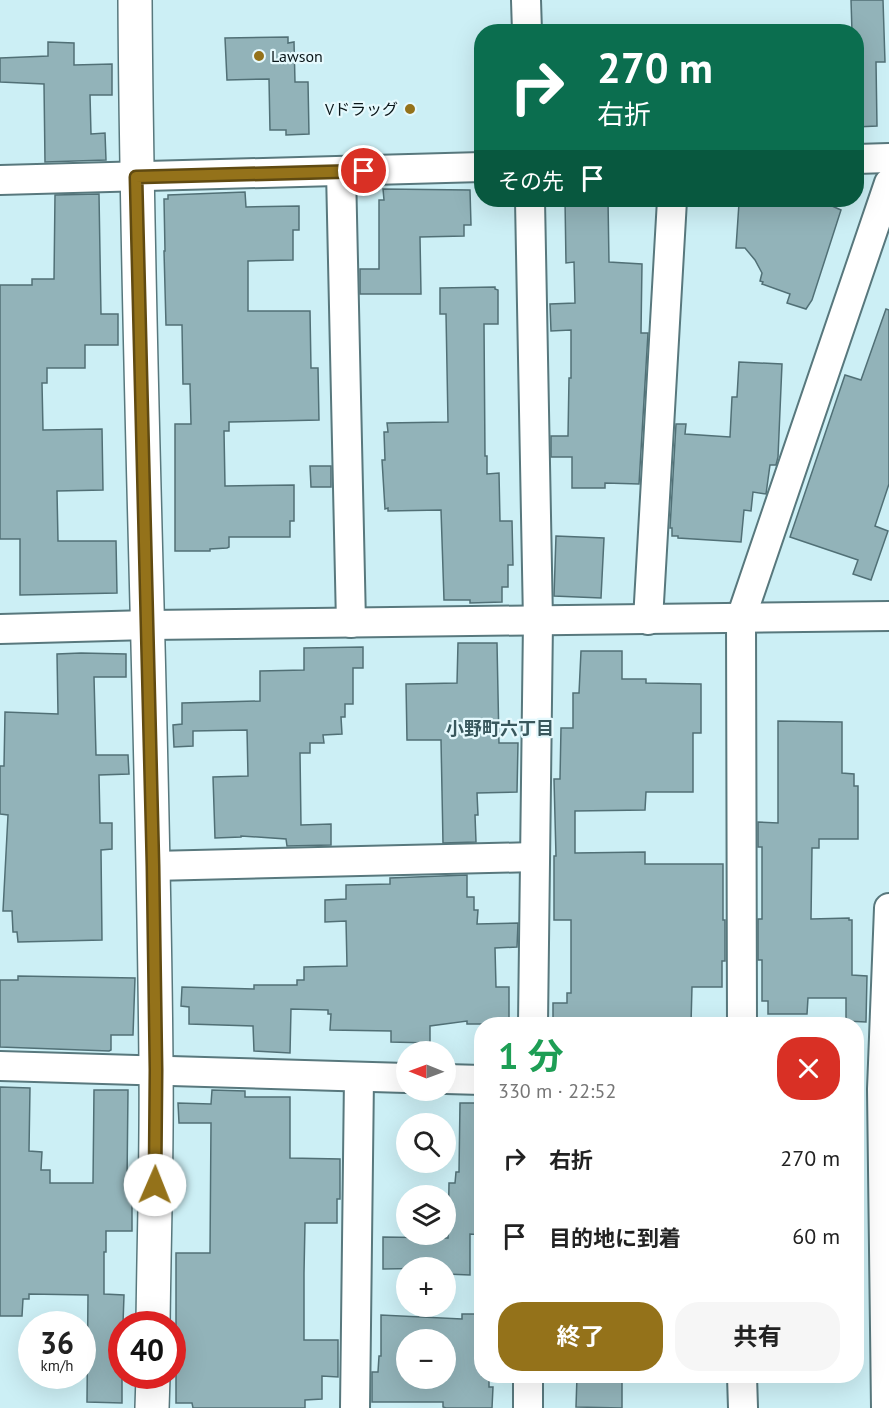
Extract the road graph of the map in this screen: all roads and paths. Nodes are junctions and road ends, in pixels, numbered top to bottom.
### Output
1 (135, 0) edge
2 (526, 0) edge
3 (527, 24) edge
4 (889, 158) edge
5 (864, 159) edge
6 (474, 167) edge
7 (341, 171) junction
8 (136, 177) junction
9 (0, 180) edge
10 (889, 183) edge
11 (530, 207) edge
12 (672, 207) edge
13 (889, 616) edge
14 (741, 618) junction
15 (648, 620) junction
16 (538, 621) junction
17 (351, 623) junction
18 (149, 625) junction
19 (0, 629) edge
20 (535, 857) junction
21 (153, 866) junction
22 (889, 908) edge
23 (534, 1017) edge
24 (742, 1017) edge
25 (0, 1066) edge
26 (156, 1070) junction
27 (359, 1077) junction
28 (396, 1078) edge
29 (456, 1079) edge
30 (474, 1080) edge
31 (869, 1089) edge
32 (153, 1311) edge
33 (528, 1383) edge
34 (742, 1383) edge
35 (153, 1389) edge
36 (152, 1408) edge
37 (355, 1408) edge
38 (528, 1408) edge
39 (742, 1408) edge
40 (886, 1408) edge

1 - 8 street
2 - 3 street
4 - 5 street
6 - 7 street
7 - 8 street
7 - 17 street
8 - 9 street
8 - 18 street
10 - 14 street
11 - 16 street
12 - 15 street
13 - 14 street
14 - 15 street
14 - 24 street
15 - 16 street
16 - 17 street
16 - 20 street
17 - 18 street
18 - 19 street
18 - 21 street
20 - 21 street
20 - 23 street
21 - 26 street
22 - 31 street
25 - 26 street
26 - 27 street
26 - 32 street
27 - 28 street
27 - 37 street
29 - 30 street
31 - 40 street
33 - 38 street
34 - 39 street
35 - 36 street

